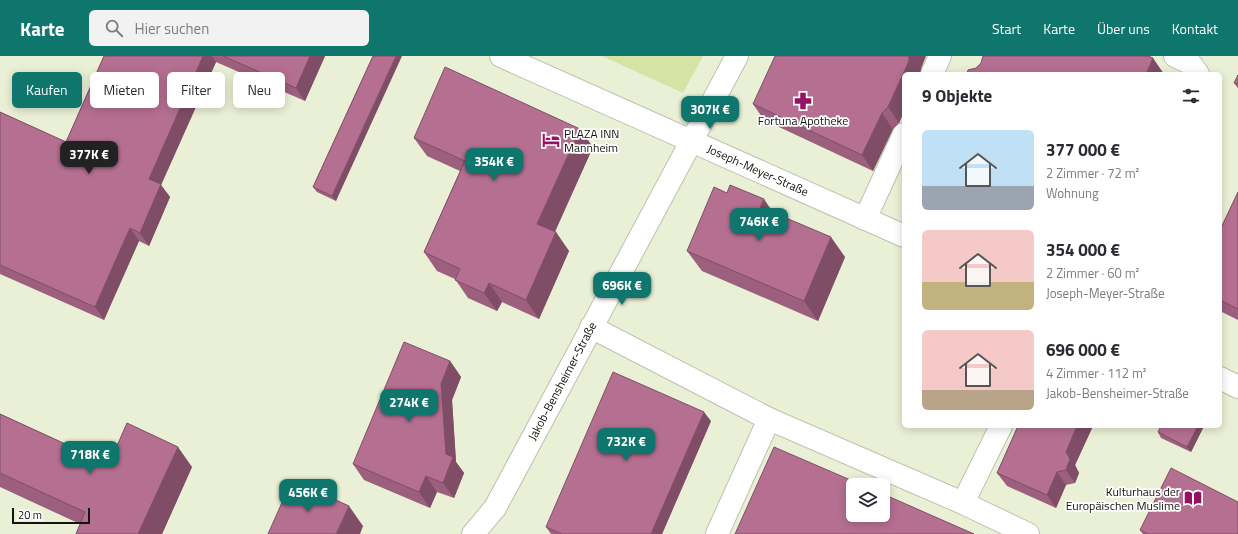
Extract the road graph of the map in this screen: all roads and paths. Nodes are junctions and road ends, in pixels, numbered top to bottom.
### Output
1 (501, 56) edge
2 (737, 56) edge
3 (940, 56) edge
4 (1175, 56) edge
5 (933, 72) edge
6 (1197, 72) edge
7 (902, 138) edge
8 (692, 140) junction
9 (865, 219) junction
10 (902, 235) edge
11 (591, 327) junction
12 (1222, 379) edge
13 (1238, 387) edge
14 (770, 419) junction
15 (1000, 428) edge
16 (963, 503) junction
17 (473, 534) edge
18 (717, 534) edge
19 (1028, 534) edge

1 - 8 street, Joseph-Meyer-Straße
2 - 8 street, Jakob-Bensheimer-Straße
3 - 5 street
4 - 6 street
7 - 9 street
8 - 9 street, Joseph-Meyer-Straße
8 - 11 street, Jakob-Bensheimer-Straße
9 - 10 street, Joseph-Meyer-Straße
11 - 14 street
11 - 17 street, Jakob-Bensheimer-Straße
12 - 13 street
14 - 16 street
14 - 18 street
15 - 16 street
16 - 19 street

